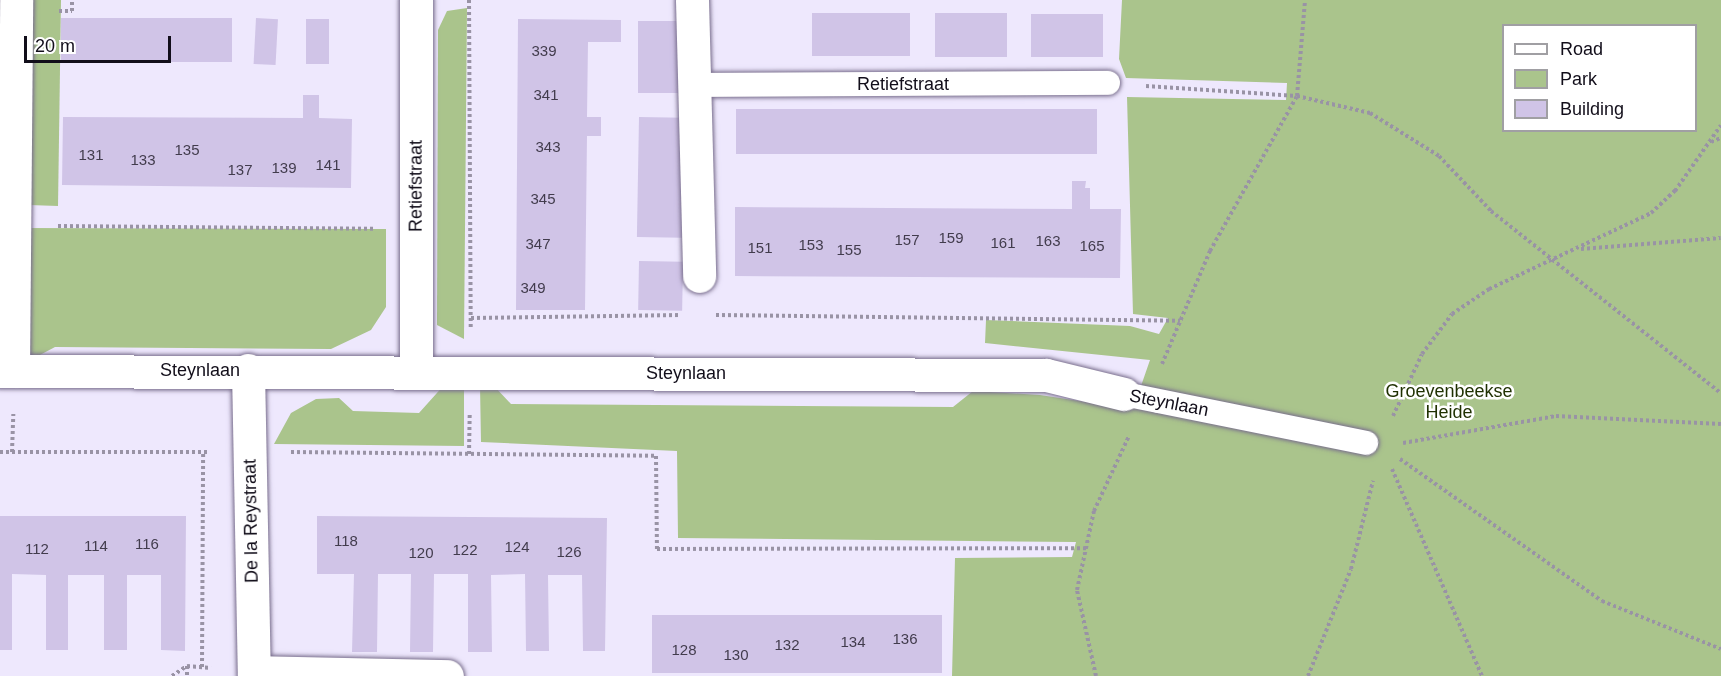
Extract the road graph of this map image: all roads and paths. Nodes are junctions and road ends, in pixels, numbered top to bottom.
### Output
1 (16, 0) edge
2 (416, 0) edge
3 (469, 0) edge
4 (692, 0) edge
5 (1305, 0) edge
6 (1108, 83) joint
7 (697, 85) junction
8 (1297, 96) junction
9 (1721, 125) edge
10 (1721, 138) edge
11 (1710, 142) junction
12 (14, 226) junction
13 (416, 229) junction
14 (1721, 238) edge
15 (1576, 249) junction
16 (1551, 260) junction
17 (699, 276) joint
18 (698, 315) junction
19 (471, 318) junction
20 (1180, 321) junction
21 (248, 370) junction
22 (7, 371) edge
23 (416, 371) junction
24 (470, 372) junction
25 (1721, 393) edge
26 (1135, 396) junction
27 (1390, 424) dead end
28 (1721, 424) edge
29 (1366, 443) dead end
30 (1394, 445) dead end
31 (0, 452) edge
32 (203, 452) junction
33 (249, 452) junction
34 (1392, 453) dead end
35 (1387, 458) dead end
36 (1377, 469) dead end
37 (1086, 548) junction
38 (1721, 649) edge
39 (202, 667) dead end
40 (254, 674) edge
41 (172, 676) edge
42 (187, 676) edge
43 (447, 676) edge
44 (1096, 676) edge
45 (1308, 676) edge
46 (1482, 676) edge

1 - 12 street
2 - 13 street, Retiefstraat
3 - 19 path
4 - 7 street
5 - 8 path
6 - 7 lane, Retiefstraat
6 - 8 path
7 - 17 street
8 - 16 path
8 - 20 path
9 - 11 path
10 - 11 path
11 - 15 path
12 - 13 path
12 - 22 street
13 - 23 street, Retiefstraat
14 - 15 path
15 - 16 path
16 - 25 path
16 - 27 path
17 - 18 path
18 - 19 path
18 - 20 path
19 - 24 path
20 - 26 path
21 - 22 street, Steynlaan
21 - 23 street, Steynlaan
21 - 33 street, De la Reystraat
23 - 24 street, Steynlaan
24 - 26 street, Steynlaan
26 - 29 lane, Steynlaan
26 - 37 path
28 - 30 path
31 - 32 path
32 - 33 path
32 - 39 path
33 - 37 path
33 - 40 street, De la Reystraat
34 - 38 path
35 - 46 path
36 - 45 path
37 - 44 path
40 - 43 street, De la Reystraat
41 - 42 path

